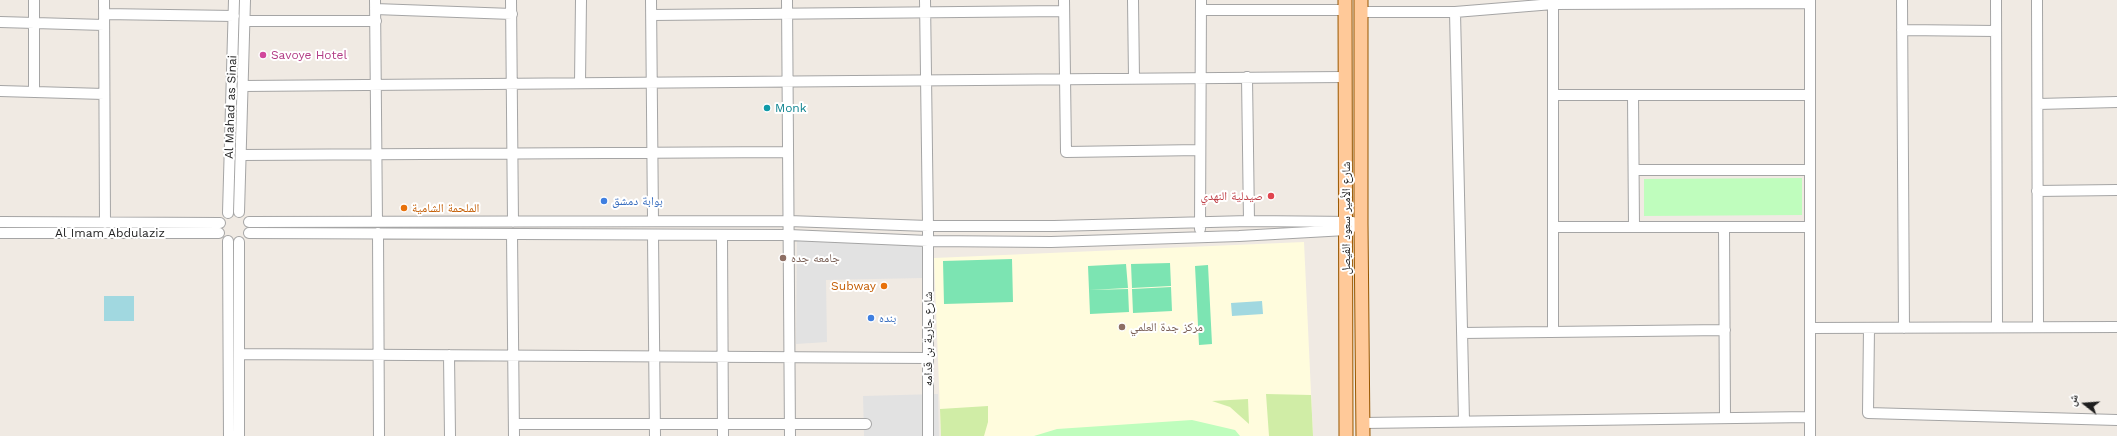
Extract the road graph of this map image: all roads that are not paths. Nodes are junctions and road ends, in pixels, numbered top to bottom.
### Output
1 (34, 0) edge
2 (104, 0) edge
3 (234, 0) edge
4 (245, 0) edge
5 (511, 0) edge
6 (581, 0) edge
7 (651, 0) edge
8 (787, 0) edge
9 (925, 0) edge
10 (1064, 0) edge
11 (1133, 0) edge
12 (1902, 0) edge
13 (1996, 0) edge
14 (2037, 0) edge
15 (1810, 1) edge
16 (1553, 4) junction
17 (375, 5) edge
18 (1201, 5) edge
19 (1344, 5) edge
20 (1361, 6) edge
21 (1064, 11) junction
22 (925, 12) junction
23 (1455, 12) junction
24 (104, 14) junction
25 (512, 14) junction
26 (787, 14) junction
27 (652, 15) junction
28 (234, 16) junction
29 (245, 21) junction
30 (376, 21) junction
31 (0, 22) edge
32 (34, 22) junction
33 (104, 25) junction
34 (1902, 30) junction
35 (1996, 31) junction
36 (1247, 77) junction
37 (1344, 77) junction
38 (1134, 78) junction
39 (1200, 78) junction
40 (1065, 79) junction
41 (926, 80) junction
42 (787, 81) junction
43 (652, 82) junction
44 (580, 83) junction
45 (512, 84) junction
46 (376, 85) junction
47 (243, 86) junction
48 (0, 91) edge
49 (34, 92) junction
50 (104, 94) junction
51 (1553, 95) junction
52 (1634, 95) junction
53 (1810, 95) junction
54 (2117, 102) edge
55 (2038, 104) junction
56 (1200, 150) junction
57 (652, 152) junction
58 (788, 152) junction
59 (512, 153) junction
60 (241, 154) junction
61 (377, 154) junction
62 (1634, 170) junction
63 (1810, 170) junction
64 (2117, 190) edge
65 (2038, 191) junction
66 (239, 212) junction
67 (228, 213) junction
68 (653, 221) junction
69 (788, 221) junction
70 (1249, 221) junction
71 (0, 222) edge
72 (249, 222) junction
73 (377, 222) junction
74 (513, 222) junction
75 (105, 223) junction
76 (1199, 223) junction
77 (1361, 223) junction
78 (1101, 225) junction
79 (928, 226) junction
80 (1346, 226) junction
81 (1553, 227) junction
82 (1634, 227) junction
83 (1724, 227) junction
84 (1810, 227) junction
85 (220, 228) junction
86 (0, 233) edge
87 (249, 233) junction
88 (378, 234) junction
89 (512, 234) junction
90 (653, 235) junction
91 (722, 235) junction
92 (789, 235) junction
93 (1200, 237) junction
94 (1103, 240) junction
95 (228, 241) junction
96 (928, 241) junction
97 (238, 242) junction
98 (1997, 327) junction
99 (2038, 327) junction
100 (2117, 327) edge
101 (1810, 328) junction
102 (1869, 328) junction
103 (1904, 328) junction
104 (1725, 330) junction
105 (1553, 332) junction
106 (1462, 333) junction
107 (239, 354) junction
108 (378, 355) junction
109 (449, 355) junction
110 (513, 356) junction
111 (654, 357) junction
112 (723, 357) junction
113 (790, 358) junction
114 (928, 358) junction
115 (1810, 417) junction
116 (1725, 418) junction
117 (2117, 420) edge
118 (1464, 421) junction
119 (1363, 423) junction
120 (514, 424) junction
121 (655, 424) junction
122 (723, 424) junction
123 (790, 424) junction
124 (866, 424) dead end
125 (229, 436) edge
126 (240, 436) edge
127 (379, 436) edge
128 (450, 436) edge
129 (514, 436) edge
130 (655, 436) edge
131 (723, 436) edge
132 (790, 436) edge
133 (928, 436) edge
134 (1346, 436) edge
135 (1363, 436) edge
136 (1810, 436) edge

1 - 32 street
2 - 24 street
3 - 28 street, Al Mahad as Sinai
4 - 29 street, Al Mahad as Sinai
5 - 25 street
6 - 44 street
7 - 27 street
8 - 26 street
9 - 22 street, شارع جارية بن قدامه
10 - 21 street
11 - 38 street
12 - 34 street
13 - 35 street
14 - 55 street
15 - 16 street
15 - 53 street
16 - 23 street
16 - 51 street
17 - 25 street
17 - 30 street
18 - 19 street
18 - 39 street
19 - 37 main road, شارع الأمير سعود الفيصل
20 - 23 street
20 - 77 main road, شارع الأمير سعود الفيصل
21 - 22 street
21 - 40 street
22 - 26 street
22 - 41 street, شارع جارية بن قدامه
23 - 106 street
24 - 28 street
24 - 33 street
25 - 45 street
26 - 27 street
26 - 42 street
27 - 43 street
28 - 67 street, Al Mahad as Sinai
29 - 30 street
29 - 47 street, Al Mahad as Sinai
30 - 46 street
31 - 32 street
32 - 33 street
32 - 49 street
33 - 50 street
34 - 35 street
34 - 103 street
35 - 98 street
36 - 37 street
36 - 39 street
36 - 70 street
37 - 80 main road, شارع الأمير سعود الفيصل
38 - 39 street
38 - 40 street
39 - 56 street
40 - 41 street
40 - 56 street
41 - 42 street
41 - 79 street, شارع جارية بن قدامه
42 - 43 street
42 - 58 street
43 - 44 street
43 - 57 street
44 - 45 street
45 - 46 street
45 - 59 street
46 - 47 street
46 - 61 street
47 - 60 street, Al Mahad as Sinai
48 - 49 street
49 - 50 street
50 - 75 street
51 - 52 street
51 - 81 street
52 - 53 street
52 - 62 street
53 - 63 street
54 - 55 street
55 - 65 street
56 - 76 street
57 - 58 street
57 - 59 street
57 - 68 street
58 - 69 street
59 - 61 street
59 - 74 street
60 - 61 street
60 - 66 street, Al Mahad as Sinai
61 - 73 street
62 - 63 street
62 - 82 street
63 - 84 street
64 - 65 street
65 - 99 street
66 - 67 street
66 - 72 street
67 - 85 street
68 - 69 street
68 - 74 street
69 - 79 street
69 - 92 street
70 - 76 street
70 - 80 street
71 - 75 street
72 - 73 street
72 - 87 street
73 - 74 street
75 - 85 street
76 - 78 street
76 - 93 street
77 - 80 street
77 - 119 main road, شارع الأمير سعود الفيصل
78 - 79 street
78 - 94 street
79 - 96 street, شارع جارية بن قدامه
80 - 93 street
80 - 134 main road, شارع الأمير سعود الفيصل
81 - 82 street
81 - 105 street
82 - 83 street
83 - 84 street
83 - 104 street
84 - 101 street
85 - 86 street, Al Imam Abdulaziz
85 - 95 street
87 - 88 street
87 - 97 street
88 - 89 street
88 - 108 street
89 - 90 street
89 - 110 street
90 - 91 street
90 - 111 street
91 - 92 street
91 - 112 street
92 - 96 street
92 - 113 street
93 - 94 street
94 - 96 street
95 - 97 street
95 - 125 street
96 - 114 street, شارع جارية بن قدامه
97 - 107 street
98 - 99 street
98 - 103 street
99 - 100 street
101 - 102 street
101 - 115 street
102 - 103 street
102 - 117 street
104 - 105 street
104 - 116 street
105 - 106 street
106 - 118 street
107 - 108 street
107 - 126 street
108 - 109 street
108 - 127 street
109 - 110 street
109 - 128 street
110 - 111 street
110 - 120 street
111 - 112 street
111 - 121 street
112 - 113 street
112 - 122 street
113 - 114 street
113 - 123 street
114 - 133 street, شارع جارية بن قدامه
115 - 116 street
115 - 136 street
116 - 118 street
118 - 119 street
119 - 135 main road, شارع الأمير سعود الفيصل
120 - 121 street
120 - 129 street
121 - 122 street
121 - 130 street
122 - 123 street
122 - 131 street
123 - 124 street
123 - 132 street

